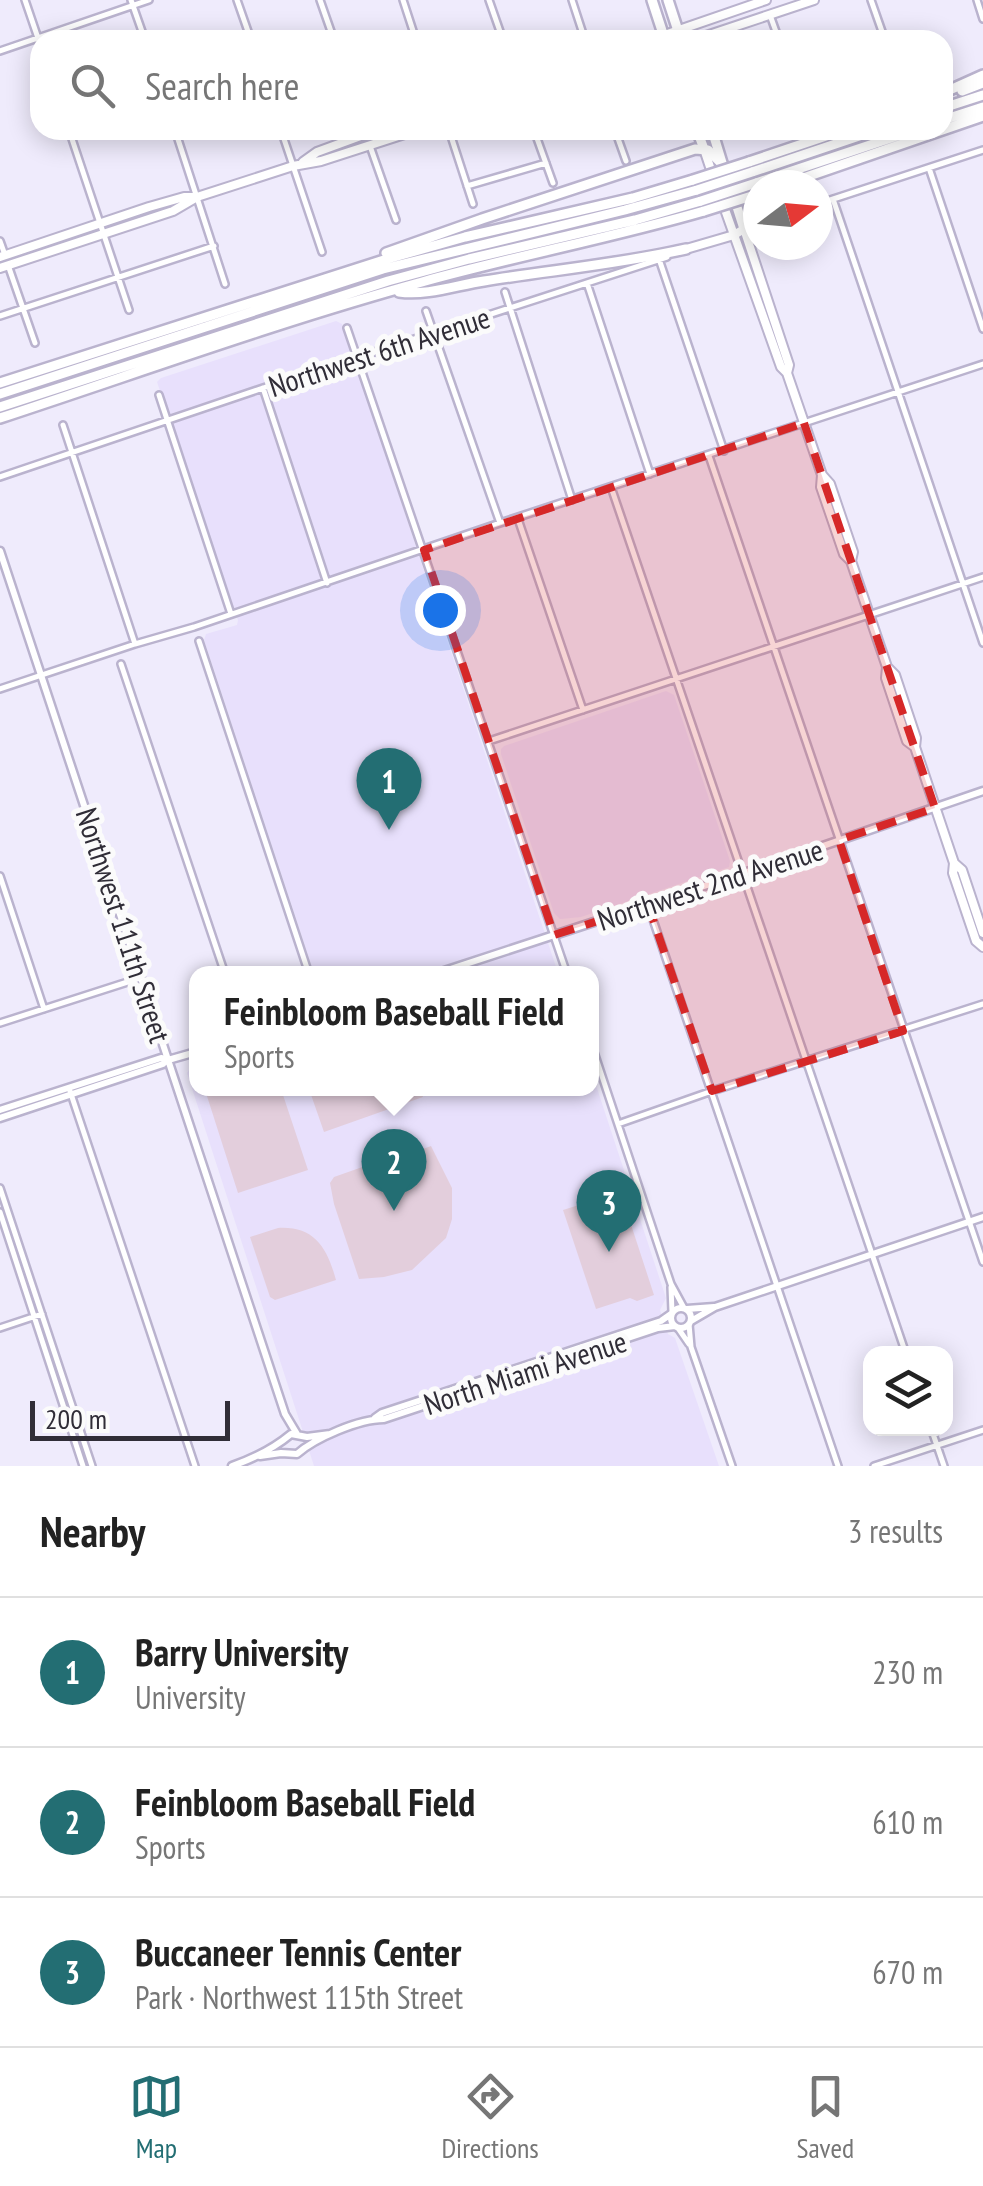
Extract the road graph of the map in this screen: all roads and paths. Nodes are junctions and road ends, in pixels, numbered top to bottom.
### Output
1 (25, 0) edge
2 (149, 0) edge
3 (237, 0) edge
4 (320, 0) edge
5 (403, 0) edge
6 (490, 0) edge
7 (572, 0) edge
8 (652, 0) edge
9 (668, 0) edge
10 (766, 0) edge
11 (872, 0) edge
12 (977, 0) edge
13 (809, 1) edge
14 (132, 3) edge
15 (770, 15) junction
16 (983, 19) edge
17 (35, 30) edge
18 (66, 30) edge
19 (141, 30) edge
20 (247, 30) edge
21 (330, 30) edge
22 (413, 30) edge
23 (500, 30) edge
24 (582, 30) edge
25 (661, 30) edge
26 (677, 30) edge
27 (691, 30) edge
28 (724, 30) edge
29 (775, 30) edge
30 (881, 30) edge
31 (30, 43) edge
32 (0, 51) edge
33 (983, 75) edge
34 (983, 84) edge
35 (953, 90) edge
36 (953, 92) edge
37 (983, 94) edge
38 (953, 104) edge
39 (983, 107) edge
40 (953, 117) edge
41 (980, 119) edge
42 (953, 128) edge
43 (72, 140) edge
44 (178, 140) edge
45 (284, 140) edge
46 (345, 140) edge
47 (388, 140) edge
48 (453, 140) edge
49 (538, 140) edge
50 (619, 140) edge
51 (700, 140) edge
52 (715, 140) edge
53 (819, 140) edge
54 (843, 140) edge
55 (887, 140) edge
56 (918, 140) edge
57 (370, 146) junction
58 (704, 150) junction
59 (983, 150) edge
60 (626, 161) dead end
61 (303, 162) junction
62 (546, 163) junction
63 (723, 165) junction
64 (292, 166) junction
65 (750, 167) junction
66 (929, 168) junction
67 (806, 170) edge
68 (829, 170) edge
69 (553, 183) dead end
70 (695, 185) junction
71 (467, 186) junction
72 (743, 193) edge
73 (198, 198) junction
74 (833, 199) joint
75 (473, 204) dead end
76 (702, 206) junction
77 (396, 220) dead end
78 (100, 223) junction
79 (743, 230) edge
80 (739, 232) junction
81 (104, 234) junction
82 (49, 240) junction
83 (0, 241) edge
84 (214, 246) junction
85 (686, 249) junction
86 (322, 252) dead end
87 (2, 256) edge
88 (659, 260) junction
89 (4, 266) edge
90 (118, 277) junction
91 (225, 284) dead end
92 (587, 284) junction
93 (290, 290) junction
94 (392, 291) junction
95 (505, 292) dead end
96 (23, 308) junction
97 (510, 309) junction
98 (130, 310) dead end
99 (426, 311) dead end
100 (0, 316) edge
101 (347, 328) dead end
102 (983, 329) edge
103 (433, 333) junction
104 (35, 343) dead end
105 (356, 358) junction
106 (983, 364) edge
107 (0, 384) edge
108 (263, 388) junction
109 (900, 392) junction
110 (0, 394) edge
111 (159, 395) dead end
112 (0, 407) edge
113 (0, 418) edge
114 (168, 422) junction
115 (804, 423) junction
116 (63, 426) dead end
117 (724, 450) junction
118 (72, 453) junction
119 (709, 456) junction
120 (650, 474) junction
121 (0, 476) edge
122 (612, 487) junction
123 (572, 500) junction
124 (517, 518) junction
125 (500, 523) junction
126 (424, 550) junction
127 (0, 551) edge
128 (983, 577) edge
129 (327, 583) junction
130 (962, 584) junction
131 (231, 614) junction
132 (870, 615) junction
133 (199, 641) dead end
134 (983, 643) edge
135 (136, 644) junction
136 (773, 646) junction
137 (121, 664) dead end
138 (41, 676) junction
139 (678, 679) junction
140 (0, 689) edge
141 (583, 710) junction
142 (489, 741) junction
143 (983, 791) edge
144 (935, 808) junction
145 (840, 840) junction
146 (954, 863) junction
147 (744, 873) junction
148 (0, 876) edge
149 (648, 904) junction
150 (983, 933) edge
151 (554, 935) junction
152 (983, 947) edge
153 (222, 966) edge
154 (306, 966) edge
155 (459, 966) edge
156 (564, 966) edge
157 (141, 978) junction
158 (983, 1004) edge
159 (44, 1008) junction
160 (0, 1023) edge
161 (903, 1031) junction
162 (189, 1054) edge
163 (168, 1060) junction
164 (806, 1061) junction
165 (599, 1067) edge
166 (71, 1091) junction
167 (712, 1092) junction
168 (0, 1110) edge
169 (0, 1118) edge
170 (618, 1124) junction
171 (0, 1190) edge
172 (0, 1212) edge
173 (983, 1217) edge
174 (969, 1222) junction
175 (16, 1250) junction
176 (873, 1254) junction
177 (983, 1262) edge
178 (671, 1284) junction
179 (778, 1286) junction
180 (686, 1308) junction
181 (715, 1308) junction
182 (672, 1313) junction
183 (38, 1316) junction
184 (690, 1323) junction
185 (677, 1327) junction
186 (0, 1328) edge
187 (903, 1346) edge
188 (692, 1347) junction
189 (565, 1356) junction
190 (64, 1380) junction
191 (56, 1383) junction
192 (284, 1414) junction
193 (983, 1430) edge
194 (330, 1434) junction
195 (298, 1435) junction
196 (934, 1436) edge
197 (285, 1440) junction
198 (85, 1444) junction
199 (937, 1445) junction
200 (77, 1446) junction
201 (303, 1450) junction
202 (290, 1453) junction
203 (260, 1456) junction
204 (301, 1464) edge
205 (83, 1466) edge
206 (92, 1466) edge
207 (195, 1466) edge
208 (232, 1466) edge
209 (732, 1466) edge
210 (838, 1466) edge
211 (874, 1466) edge
212 (944, 1466) edge

1 - 17 street
2 - 14 street
3 - 20 street
4 - 21 street
5 - 22 street
6 - 23 street
7 - 24 street
8 - 25 highway
9 - 26 highway
10 - 27 main road
11 - 30 street
12 - 16 street
13 - 15 main road
14 - 18 street
14 - 19 street
15 - 28 main road
15 - 29 street
31 - 32 street
33 - 35 highway
34 - 36 highway
37 - 38 highway
39 - 40 highway
41 - 42 highway
43 - 78 street
44 - 73 street
45 - 64 street
46 - 61 main road
47 - 57 main road
48 - 71 street
49 - 62 street
50 - 60 street
51 - 58 highway
52 - 63 highway
53 - 65 highway
54 - 65 highway
55 - 67 highway
56 - 68 highway
57 - 61 main road
57 - 77 street
58 - 63 highway
58 - 80 main road
58 - 93 highway
59 - 66 street
61 - 64 main road
62 - 69 street
62 - 71 street
63 - 80 highway
64 - 73 main road
64 - 86 street
65 - 70 highway, bridge
66 - 74 street
66 - 102 street
70 - 93 highway
70 - 110 highway
71 - 75 street
72 - 76 highway, bridge
73 - 78 main road
73 - 81 main road
73 - 84 street
74 - 109 street
76 - 94 highway
76 - 112 highway
78 - 81 street
78 - 82 main road
79 - 80 street, Northwest 6th Avenue
80 - 85 main road, Northwest 6th Avenue
80 - 115 main road
81 - 89 main road
81 - 90 street
82 - 87 main road
82 - 89 main road
83 - 87 street
84 - 90 street
84 - 91 street
85 - 88 street, Northwest 6th Avenue
85 - 94 highway
88 - 92 street, Northwest 6th Avenue
88 - 117 street
89 - 96 street
90 - 96 street
90 - 98 street
92 - 97 street, Northwest 6th Avenue
92 - 120 street
93 - 107 highway
94 - 113 highway
95 - 97 street
96 - 100 street
96 - 104 street
97 - 103 street, Northwest 6th Avenue
97 - 123 street
99 - 103 street
101 - 105 street
103 - 105 street, Northwest 6th Avenue
103 - 125 street
105 - 108 street, Northwest 6th Avenue
105 - 126 street
106 - 109 street
108 - 114 street, Northwest 6th Avenue
108 - 129 street
109 - 115 street
109 - 130 street
111 - 114 street
114 - 118 street, Northwest 6th Avenue
114 - 131 street
115 - 117 street
115 - 132 main road
116 - 118 street
117 - 119 street
118 - 121 street, Northwest 6th Avenue
118 - 135 street
119 - 120 street
119 - 136 street
120 - 122 street
122 - 123 street
122 - 139 street
123 - 124 street
124 - 125 street
124 - 141 street
125 - 126 street
126 - 129 street
126 - 142 street
127 - 138 street, Northwest 111th Street
128 - 130 street
129 - 131 street
130 - 132 street
130 - 134 street
131 - 135 street
132 - 136 street
132 - 144 main road
133 - 154 street
135 - 138 street
136 - 139 street
136 - 145 street
137 - 153 street
138 - 140 street
138 - 157 street, Northwest 111th Street
139 - 141 street
139 - 147 street
141 - 142 street
142 - 151 street
143 - 144 street, Northwest 2nd Avenue
144 - 145 street, Northwest 2nd Avenue
144 - 146 main road
145 - 147 street, Northwest 2nd Avenue
145 - 161 street
146 - 150 main road
146 - 152 main road
147 - 149 street, Northwest 2nd Avenue
147 - 164 street
148 - 159 street
149 - 151 street, Northwest 2nd Avenue
149 - 167 street
151 - 155 street, Northwest 2nd Avenue
151 - 156 street
157 - 159 street
157 - 163 street, Northwest 111th Street
158 - 161 street
159 - 160 street
161 - 164 street
161 - 174 street
162 - 163 street
163 - 166 street
163 - 192 street, Northwest 111th Street
164 - 167 street
164 - 176 street
165 - 170 street
166 - 168 street
166 - 169 street
166 - 207 street
167 - 170 street
167 - 179 street
170 - 178 street
171 - 175 street
172 - 175 street
173 - 174 street
174 - 176 street
174 - 177 street
175 - 183 street
176 - 179 street
176 - 187 street
178 - 180 street
178 - 182 street
179 - 181 street
179 - 210 street
180 - 181 street
180 - 182 street
180 - 184 street
181 - 184 street
182 - 185 street
182 - 189 street, North Miami Avenue
183 - 186 street
183 - 190 street
183 - 191 street
184 - 185 street
184 - 188 street
185 - 188 street
185 - 189 street, North Miami Avenue
188 - 209 street
189 - 194 street, North Miami Avenue
190 - 191 street
190 - 198 street
191 - 200 street
192 - 195 street, Northwest 111th Street
192 - 197 street, Northwest 111th Street
193 - 199 street
194 - 195 street, North Miami Avenue
194 - 201 street, North Miami Avenue
195 - 197 street
195 - 201 street
196 - 199 street
197 - 202 street
197 - 203 street
198 - 200 street
198 - 206 street
199 - 211 street
199 - 212 street
200 - 205 street
201 - 202 street
201 - 204 street
202 - 203 street
202 - 204 street
203 - 208 street

